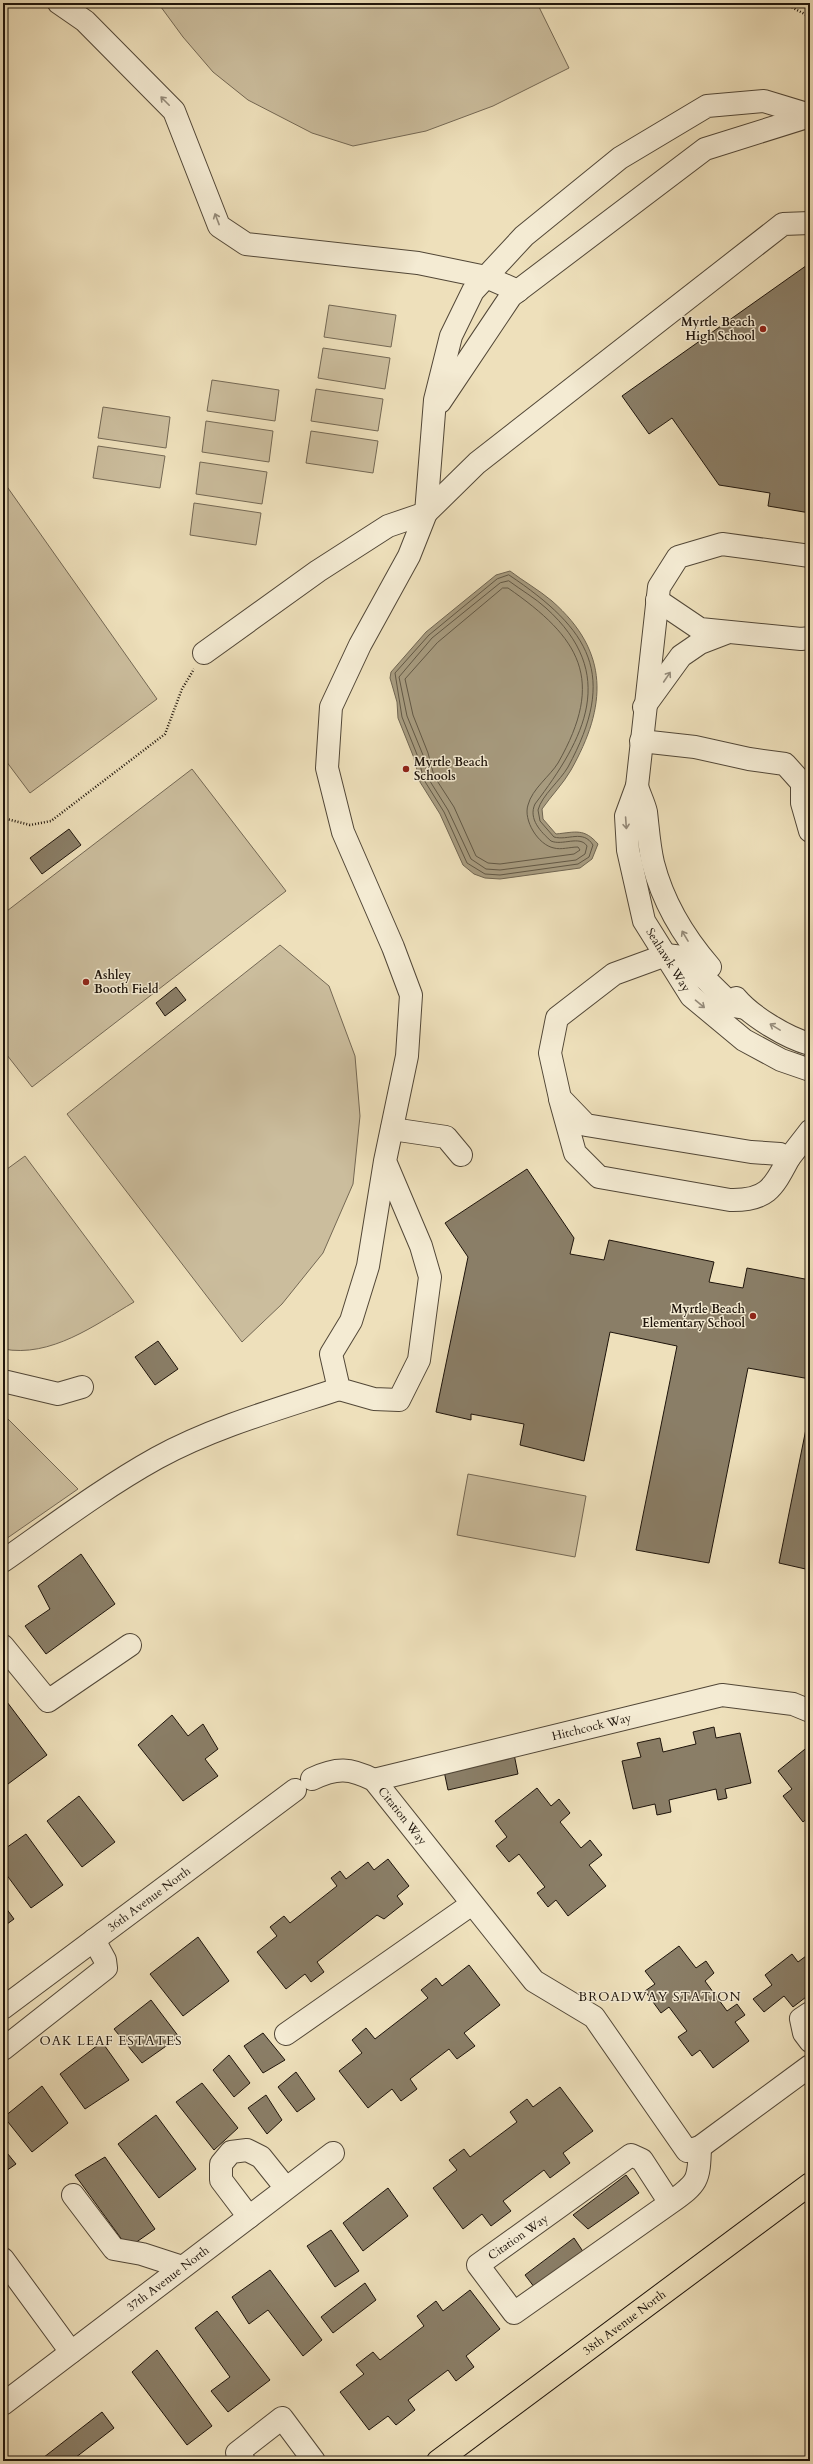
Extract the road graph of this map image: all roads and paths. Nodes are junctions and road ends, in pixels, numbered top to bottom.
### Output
1 (59, 3) edge
2 (784, 3) edge
3 (810, 17) edge
4 (810, 115) edge
5 (810, 223) edge
6 (486, 277) junction
7 (518, 291) junction
8 (435, 411) junction
9 (426, 513) junction
10 (810, 556) edge
11 (657, 600) junction
12 (730, 632) junction
13 (810, 638) edge
14 (204, 653) joint
15 (644, 708) junction
16 (641, 741) junction
17 (636, 786) junction
18 (3, 818) edge
19 (810, 831) edge
20 (666, 955) junction
21 (744, 1008) junction
22 (810, 1044) edge
23 (810, 1070) edge
24 (560, 1098) junction
25 (392, 1129) junction
26 (810, 1131) edge
27 (461, 1156) dead end
28 (789, 1158) junction
29 (385, 1161) junction
30 (3, 1381) edge
31 (82, 1387) dead end
32 (340, 1389) junction
33 (3, 1562) edge
34 (130, 1645) dead end
35 (3, 1646) edge
36 (810, 1711) edge
37 (374, 1780) junction
38 (303, 1784) joint
39 (472, 1904) junction
40 (94, 1940) junction
41 (3, 2008) edge
42 (810, 2013) edge
43 (22, 2034) junction
44 (286, 2034) dead end
45 (810, 2041) edge
46 (3, 2048) edge
47 (810, 2066) edge
48 (700, 2147) junction
49 (332, 2153) dead end
50 (810, 2184) edge
51 (285, 2187) junction
52 (73, 2195) dead end
53 (670, 2203) junction
54 (249, 2217) junction
55 (3, 2259) edge
56 (182, 2267) junction
57 (71, 2352) junction
58 (3, 2404) edge
59 (244, 2461) edge
60 (314, 2461) edge
61 (438, 2461) edge

6 -> 1 street
2 - 3 path
4 - 6 street
4 - 7 street
5 - 9 street
6 - 7 street
6 - 8 street
7 - 8 street
8 - 9 street
9 - 14 street
9 - 25 street
10 - 11 street, Seahawk Way
11 - 12 street
11 - 15 street, Seahawk Way
12 - 13 street
15 -> 12 street
14 - 18 path
15 - 16 street, Seahawk Way
16 - 17 street, Seahawk Way
16 - 19 street
17 -> 20 street, Seahawk Way
21 -> 17 street, Seahawk Way
20 - 21 street
20 -> 23 street, Seahawk Way
20 - 24 street
22 -> 21 street, Seahawk Way
24 - 28 street
24 - 28 street
25 - 27 street
25 - 29 street
26 - 28 street
29 - 32 street
29 - 32 street
30 - 31 street
32 - 33 street
34 - 35 street
36 - 37 street, Hitchcock Way
37 - 38 street, Citation Way
37 - 39 street, Citation Way
38 - 40 street, 36th Avenue North
39 - 44 street
39 - 48 street, Citation Way
40 - 41 street, 36th Avenue North
40 - 43 street
41 - 43 street
42 - 45 street
43 - 46 street
47 - 48 street
48 - 53 street, Citation Way
49 - 51 street, 37th Avenue North
50 - 61 main road, 38th Avenue North
51 - 54 street, 37th Avenue North
51 - 54 street
52 - 56 street
53 - 53 street, Citation Way
54 - 56 street, 37th Avenue North
55 - 57 street
56 - 57 street, 37th Avenue North
57 - 58 street, 37th Avenue North
59 - 60 street

